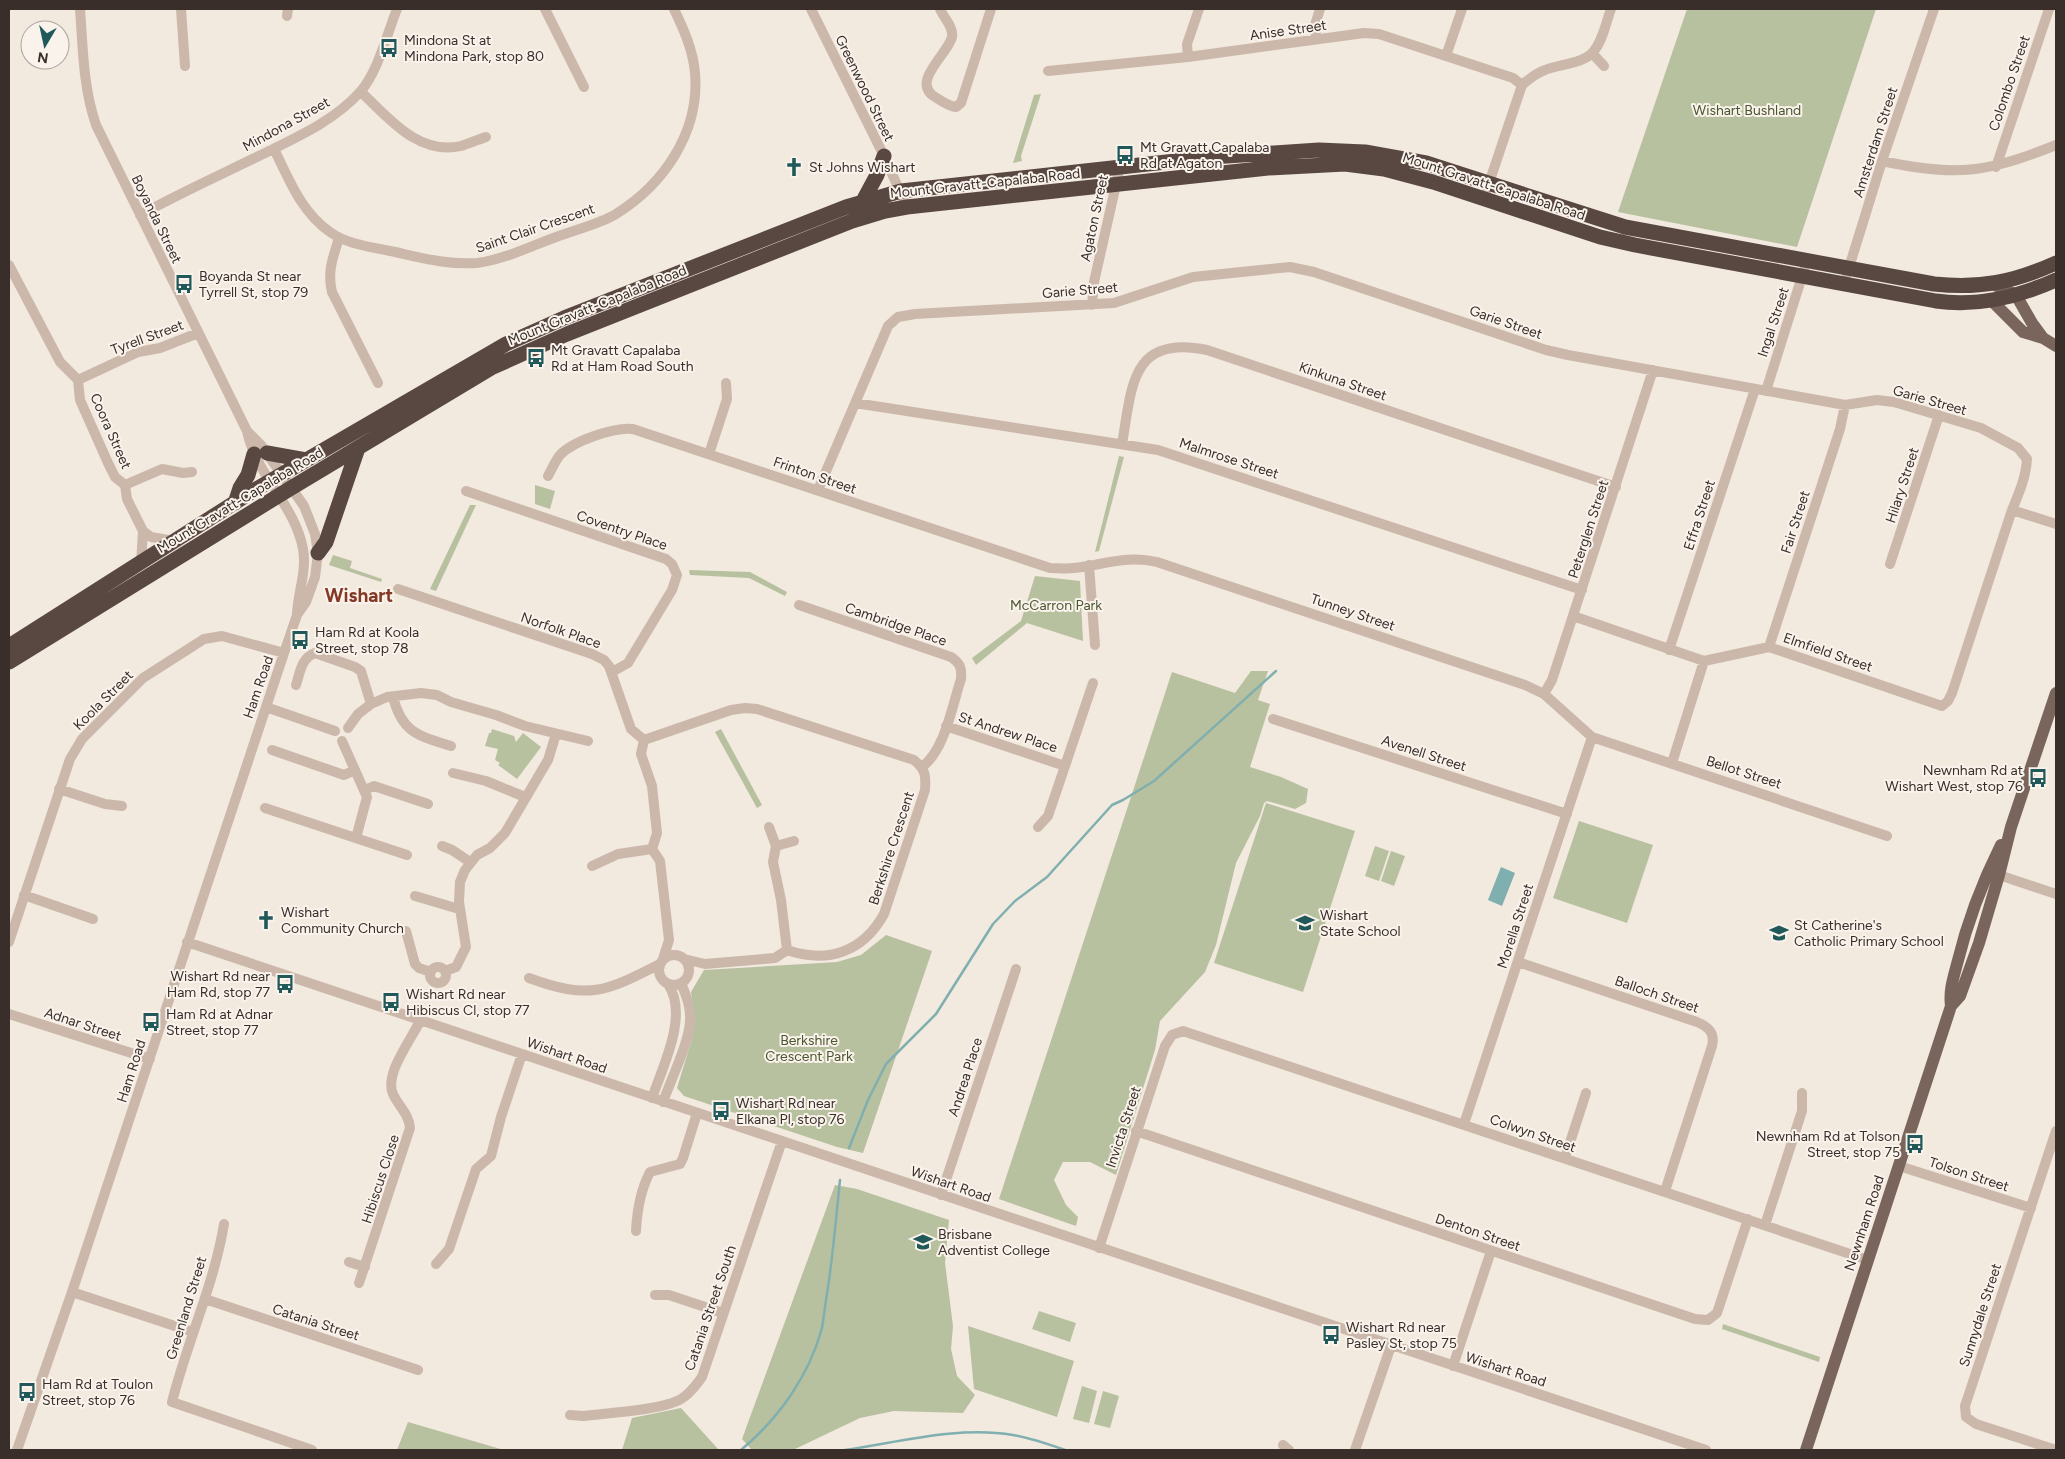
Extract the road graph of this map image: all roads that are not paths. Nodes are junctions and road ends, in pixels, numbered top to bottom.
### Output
1 (80, 9) edge
2 (181, 9) edge
3 (397, 9) edge
4 (545, 9) edge
5 (674, 9) edge
6 (811, 9) edge
7 (940, 9) edge
8 (991, 9) edge
9 (1199, 9) edge
10 (1320, 9) edge
11 (1462, 9) edge
12 (1611, 9) edge
13 (1934, 9) edge
14 (2049, 9) edge
15 (1316, 40) junction
16 (1592, 53) junction
17 (1446, 56) junction
18 (1188, 57) junction
19 (185, 66) dead end
20 (1604, 66) dead end
21 (1048, 71) dead end
22 (1522, 85) junction
23 (584, 87) dead end
24 (360, 92) junction
25 (486, 136) dead end
26 (2056, 145) edge
27 (274, 149) junction
28 (884, 156) junction
29 (1882, 161) junction
30 (1120, 167) junction
31 (1996, 167) junction
32 (1489, 184) junction
33 (1116, 185) junction
34 (901, 191) junction
35 (1484, 198) junction
36 (862, 201) junction
37 (907, 206) junction
38 (140, 215) junction
39 (339, 238) junction
40 (1807, 261) junction
41 (2056, 263) edge
42 (9, 265) edge
43 (1848, 269) junction
44 (1802, 277) junction
45 (2056, 280) edge
46 (1993, 284) junction
47 (1845, 285) junction
48 (2016, 296) junction
49 (1992, 300) junction
50 (1092, 305) junction
51 (198, 333) junction
52 (2043, 338) junction
53 (2056, 346) edge
54 (1654, 370) junction
55 (78, 380) junction
56 (378, 383) dead end
57 (726, 383) dead end
58 (1755, 389) junction
59 (1766, 391) junction
60 (855, 403) junction
61 (1846, 405) junction
62 (1939, 415) junction
63 (1122, 444) junction
64 (358, 448) junction
65 (260, 454) junction
66 (710, 454) junction
67 (306, 460) junction
68 (192, 472) dead end
69 (548, 476) dead end
70 (276, 479) junction
71 (125, 484) junction
72 (1616, 487) junction
73 (818, 490) junction
74 (466, 491) dead end
75 (285, 492) junction
76 (235, 503) junction
77 (2012, 510) junction
78 (2056, 524) edge
79 (143, 532) junction
80 (174, 541) junction
81 (318, 553) junction
82 (141, 564) junction
83 (1890, 564) dead end
84 (1089, 566) junction
85 (398, 589) dead end
86 (1582, 590) junction
87 (799, 605) dead end
88 (297, 615) junction
89 (1573, 616) junction
90 (1095, 645) dead end
91 (9, 646) edge
92 (1769, 646) junction
93 (1669, 650) junction
94 (284, 653) junction
95 (1704, 661) junction
96 (9, 662) edge
97 (612, 672) junction
98 (1093, 684) dead end
99 (296, 685) dead end
100 (2056, 693) edge
101 (1544, 694) junction
102 (393, 696) junction
103 (371, 704) junction
104 (1942, 706) joint
105 (266, 707) junction
106 (1273, 718) dead end
107 (946, 726) junction
108 (348, 728) dead end
109 (335, 731) dead end
110 (556, 734) junction
111 (1592, 737) junction
112 (644, 740) junction
113 (342, 741) dead end
114 (588, 741) dead end
115 (452, 746) dead end
116 (272, 750) dead end
117 (1672, 763) junction
118 (1065, 766) junction
119 (922, 767) junction
120 (355, 770) junction
121 (453, 773) dead end
122 (60, 789) junction
123 (365, 790) junction
124 (525, 797) junction
125 (428, 804) dead end
126 (122, 806) dead end
127 (265, 808) dead end
128 (1567, 814) junction
129 (1038, 827) dead end
130 (2011, 827) junction
131 (769, 828) dead end
132 (1887, 836) dead end
133 (356, 838) junction
134 (794, 841) dead end
135 (442, 846) dead end
136 (776, 846) junction
137 (652, 849) junction
138 (407, 855) dead end
139 (470, 862) junction
140 (592, 866) dead end
141 (1999, 875) junction
142 (2056, 894) edge
143 (24, 895) junction
144 (416, 896) dead end
145 (459, 909) junction
146 (93, 919) dead end
147 (406, 932) dead end
148 (669, 940) junction
149 (9, 942) edge
150 (187, 942) junction
151 (788, 950) junction
152 (681, 957) junction
153 (662, 962) junction
154 (1518, 962) junction
155 (704, 964) junction
156 (1016, 968) dead end
157 (642, 973) junction
158 (688, 974) junction
159 (529, 978) dead end
160 (665, 981) junction
161 (681, 983) junction
162 (1951, 1006) junction
163 (9, 1014) edge
164 (420, 1021) junction
165 (1189, 1032) joint
166 (522, 1054) junction
167 (150, 1059) junction
168 (1586, 1093) dead end
169 (1802, 1093) dead end
170 (652, 1098) junction
171 (664, 1102) junction
172 (697, 1113) junction
173 (1464, 1124) junction
174 (1136, 1131) junction
175 (2056, 1131) edge
176 (782, 1141) junction
177 (1565, 1158) junction
178 (1899, 1166) junction
179 (1664, 1191) junction
180 (941, 1195) junction
181 (2030, 1208) junction
182 (1748, 1219) junction
183 (224, 1224) dead end
184 (1765, 1225) junction
185 (636, 1231) dead end
186 (1099, 1248) junction
187 (1491, 1250) junction
188 (1868, 1260) junction
189 (348, 1262) dead end
190 (436, 1264) dead end
191 (365, 1267) junction
192 (359, 1283) dead end
193 (72, 1292) junction
194 (655, 1295) dead end
195 (205, 1299) junction
196 (723, 1313) junction
197 (193, 1332) junction
198 (1391, 1346) junction
199 (1453, 1366) junction
200 (418, 1370) dead end
201 (570, 1415) dead end
202 (17, 1450) edge
203 (312, 1450) edge
204 (1355, 1450) edge
205 (1706, 1450) edge
206 (1806, 1450) edge
207 (2056, 1450) edge

1 - 38 street, Boyanda Street
2 - 19 street
3 - 24 street, Mindona Street
4 - 23 street
5 - 39 street, Saint Clair Crescent
6 - 28 street, Greenwood Street
7 - 8 street
9 - 18 street
10 - 15 street
11 - 17 street
12 - 16 street
13 - 29 street, Amsterdam Street
14 - 31 street, Colombo Street
15 - 17 street, Anise Street
15 - 18 street, Anise Street
16 - 20 street
16 - 22 street
17 - 22 street, Anise Street
18 - 21 street, Anise Street
22 - 32 street
24 - 25 street
24 - 27 street, Mindona Street
26 - 31 street
27 - 38 street, Mindona Street
27 - 39 street, Saint Clair Crescent
28 - 34 street, Greenwood Street
28 - 36 highway
29 - 31 street
29 - 43 street, Amsterdam Street
30 - 32 highway, Mount Gravatt-Capalaba Road
30 - 33 street, Agaton Street
30 - 34 highway, Mount Gravatt-Capalaba Road
32 - 35 street
32 - 40 highway, Mount Gravatt-Capalaba Road
33 - 35 highway, Mount Gravatt-Capalaba Road
33 - 37 highway, Mount Gravatt-Capalaba Road
33 - 50 street, Agaton Street
34 - 36 highway, Mount Gravatt-Capalaba Road
34 - 37 street, Greenwood Street
35 - 44 highway, Mount Gravatt-Capalaba Road
36 - 67 highway, Mount Gravatt-Capalaba Road
37 - 64 highway, Mount Gravatt-Capalaba Road
38 - 51 street, Boyanda Street
39 - 56 street
40 - 43 highway, Mount Gravatt-Capalaba Road
40 - 44 street, Ingal Street
41 - 46 highway, Mount Gravatt-Capalaba Road
42 - 55 street, Coora Street
43 - 46 highway, Mount Gravatt-Capalaba Road
43 - 47 street, Amsterdam Street
44 - 47 highway, Mount Gravatt-Capalaba Road
44 - 59 street, Ingal Street
45 - 48 highway, Mount Gravatt-Capalaba Road
46 - 48 main road
47 - 49 highway, Mount Gravatt-Capalaba Road
48 - 49 highway, Mount Gravatt-Capalaba Road
48 - 52 main road
49 - 52 main road
50 - 54 street, Garie Street
50 - 60 street, Garie Street
51 - 55 street, Tyrell Street
51 - 65 street, Boyanda Street
52 - 53 main road
54 - 58 street, Garie Street
54 - 72 street, Peterglen Street
55 - 71 street, Coora Street
57 - 66 street
58 - 59 street, Garie Street
58 - 93 street, Effra Street
59 - 61 street, Garie Street
60 - 63 street, Malmrose Street
60 - 73 street, Garie Street
61 - 62 street, Garie Street
61 - 92 street, Fair Street
62 - 77 street, Garie Street
62 - 83 street, Hilary Street
63 - 72 street, Kinkuna Street
63 - 86 street, Malmrose Street
64 - 75 highway, Mount Gravatt-Capalaba Road
64 - 81 highway
65 - 67 highway
65 - 70 street, Boyanda Street
65 - 76 highway
66 - 69 street, Frinton Street
66 - 73 street, Frinton Street
67 - 70 highway, Mount Gravatt-Capalaba Road
68 - 71 street
70 - 75 street, Ham Road
70 - 76 highway, Mount Gravatt-Capalaba Road
71 - 79 street, Coora Street
72 - 86 street, Peterglen Street
73 - 84 street, Frinton Street
74 - 97 street, Coventry Place
75 - 81 street, Ham Road
75 - 88 street, Ham Road
75 - 96 highway, Mount Gravatt-Capalaba Road
76 - 80 highway, Mount Gravatt-Capalaba Road
77 - 78 street
77 - 104 street, Garie Street
79 - 80 street
79 - 82 street, Coora Street
80 - 82 highway, Mount Gravatt-Capalaba Road
81 - 88 street, Ham Road
82 - 91 highway, Mount Gravatt-Capalaba Road
84 - 90 street
84 - 101 street, Tunney Street
85 - 97 street, Norfolk Place
86 - 89 street, Peterglen Street
87 - 107 street, Cambridge Place
88 - 94 street, Ham Road
89 - 93 street
89 - 101 street, Peterglen Street
92 - 95 street, Elmfield Street
92 - 104 street, Elmfield Street
93 - 95 street
94 - 105 street, Ham Road
94 - 122 street, Koola Street
95 - 117 street
97 - 112 street, Norfolk Place
98 - 118 street, St Andrew Place
99 - 103 street
100 - 130 main road, Newnham Road
101 - 111 street, Tunney Street
102 - 103 street
102 - 110 street
102 - 115 street
103 - 108 street
105 - 109 street
105 - 150 street, Ham Road
106 - 128 street, Avenell Street
107 - 118 street, St Andrew Place
107 - 119 street, Cambridge Place
110 - 114 street
110 - 124 street
111 - 117 street, Bellot Street
111 - 128 street, Morella Street
112 - 119 street
112 - 137 street
113 - 120 street
116 - 120 street
117 - 132 street, Bellot Street
118 - 129 street
119 - 151 street, Berkshire Crescent
120 - 123 street
121 - 124 street
122 - 126 street
122 - 143 street, Koola Street
123 - 125 street
123 - 133 street
124 - 139 street
127 - 133 street
128 - 154 street, Morella Street
130 - 141 main road, Newnham Road
130 - 162 main road, Newnham Road
131 - 136 street
133 - 138 street
134 - 136 street
135 - 139 street
136 - 151 street
137 - 140 street
137 - 148 street
139 - 145 street
141 - 142 street
141 - 162 main road, Newnham Road
143 - 146 street
143 - 149 street, Koola Street
144 - 145 street
145 - 147 street
148 - 152 street
148 - 153 street
150 - 164 street, Wishart Road
150 - 167 street, Ham Road
151 - 155 street
152 - 153 street
152 - 155 street
152 - 158 street
153 - 157 street
153 - 160 street
154 - 173 street, Morella Street
154 - 179 street, Balloch Street
155 - 158 street
156 - 180 street, Andrea Place
157 - 159 street
157 - 160 street
158 - 161 street
160 - 161 street
160 - 170 street
161 - 171 street
162 - 178 main road, Newnham Road
163 - 167 street, Adnar Street
164 - 166 street, Wishart Road
164 - 191 street, Hibiscus Close
165 - 173 street, Colwyn Street
165 - 174 street, Invicta Street
166 - 170 street, Wishart Road
166 - 190 street
167 - 193 street, Ham Road
168 - 177 street
169 - 184 street
170 - 171 street, Wishart Road
171 - 172 street, Wishart Road
172 - 176 street, Wishart Road
172 - 185 street
173 - 177 street, Colwyn Street
174 - 186 street, Invicta Street
174 - 187 street, Denton Street
175 - 181 street, Sunnydale Street
176 - 180 street, Wishart Road
176 - 196 street, Catania Street South
177 - 179 street, Colwyn Street
178 - 181 street, Tolson Street
178 - 188 main road, Newnham Road
179 - 182 street, Colwyn Street
180 - 186 street, Wishart Road
181 - 207 street, Sunnydale Street
182 - 184 street, Colwyn Street
182 - 187 street, Denton Street
183 - 195 street, Greenland Street
184 - 188 street, Colwyn Street
186 - 198 street, Wishart Road
187 - 199 street
188 - 206 main road, Newnham Road
189 - 191 street
191 - 192 street, Hibiscus Close
193 - 197 street
193 - 202 street, Ham Road
194 - 196 street
195 - 197 street, Greenland Street
195 - 200 street, Catania Street
196 - 201 street, Catania Street South
197 - 203 street, Greenland Street
198 - 199 street, Wishart Road
198 - 204 street
199 - 205 street, Wishart Road

